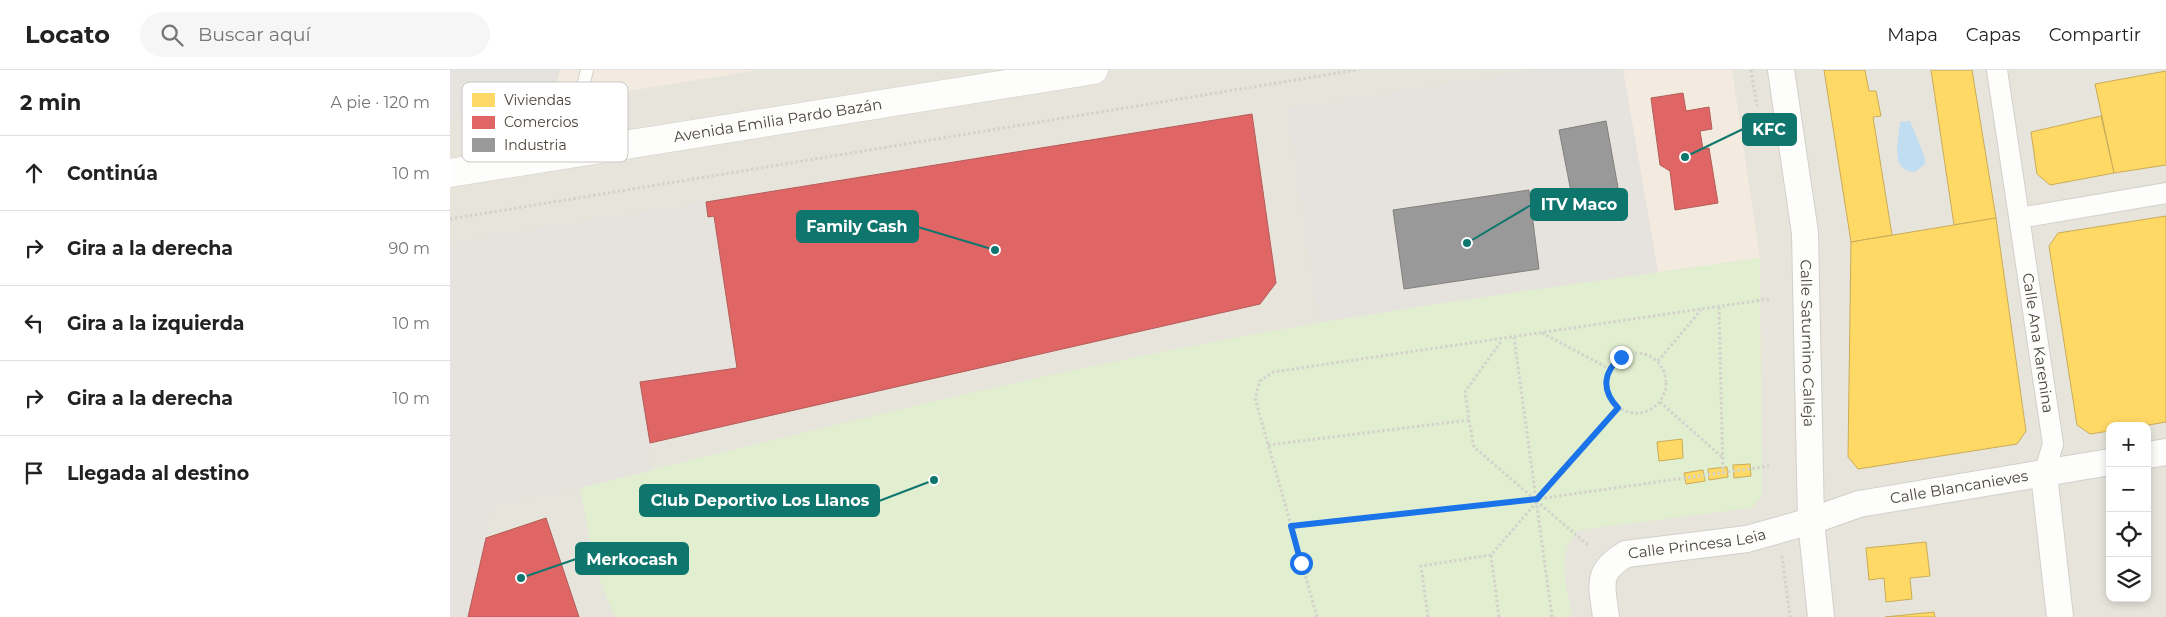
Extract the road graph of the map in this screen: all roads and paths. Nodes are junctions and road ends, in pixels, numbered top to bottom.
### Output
1 (1094, 70) edge
2 (1356, 70) edge
3 (1751, 70) edge
4 (1780, 70) edge
5 (1997, 70) edge
6 (1757, 108) dead end
7 (628, 144) edge
8 (628, 145) edge
9 (631, 145) junction
10 (511, 162) edge
11 (454, 170) edge
12 (2166, 193) edge
13 (2019, 218) junction
14 (450, 219) edge
15 (1769, 299) dead end
16 (1719, 307) junction
17 (1702, 309) junction
18 (1542, 333) junction
19 (1514, 337) junction
20 (1502, 339) junction
21 (1658, 361) junction
22 (1610, 370) junction
23 (1660, 402) junction
24 (1618, 408) junction
25 (1470, 420) junction
26 (1268, 445) junction
27 (2166, 452) edge
28 (2151, 454) edge
29 (1723, 458) junction
30 (2106, 463) edge
31 (1769, 466) dead end
32 (1723, 473) junction
33 (2044, 474) junction
34 (1537, 499) junction
35 (1811, 521) junction
36 (1291, 526) junction
37 (1782, 530) junction
38 (1589, 546) dead end
39 (1491, 555) junction
40 (1317, 617) edge
41 (1428, 617) edge
42 (1498, 617) edge
43 (1552, 617) edge
44 (1606, 617) edge
45 (1790, 617) edge
46 (1821, 617) edge
47 (2060, 617) edge

1 - 9 street, Avenida Emilia Pardo Bazán
2 - 14 path
3 - 6 path
4 - 35 street, Calle Saturnino Calleja
5 - 13 street, Calle Ana Karenina
7 - 9 lane
8 - 9 street, Avenida Emilia Pardo Bazán
10 - 11 street, Avenida Emilia Pardo Bazán
12 - 13 street
13 - 33 street, Calle Ana Karenina
15 - 16 path
16 - 17 path
16 - 29 path
17 - 18 path
17 - 21 path
18 - 19 path
18 - 22 path
19 - 20 path
19 - 34 path
20 - 25 path
20 - 26 path
21 - 22 path
21 - 23 path
22 - 24 path
23 - 24 path
23 - 29 path
24 - 34 path
25 - 26 path
25 - 34 path
26 - 36 path
27 - 28 street
29 - 32 path
30 - 33 street, Calle Blancanieves
31 - 32 path
32 - 34 path
33 - 35 street, Calle Blancanieves
33 - 47 street, Calle Ana Karenina
34 - 36 path
34 - 38 path
34 - 39 path
34 - 43 path
35 - 37 street, Calle Princesa Leia
35 - 46 street, Calle Saturnino Calleja
36 - 40 path
37 - 44 street, Calle Princesa Leia
37 - 45 path
39 - 41 path
39 - 42 path

